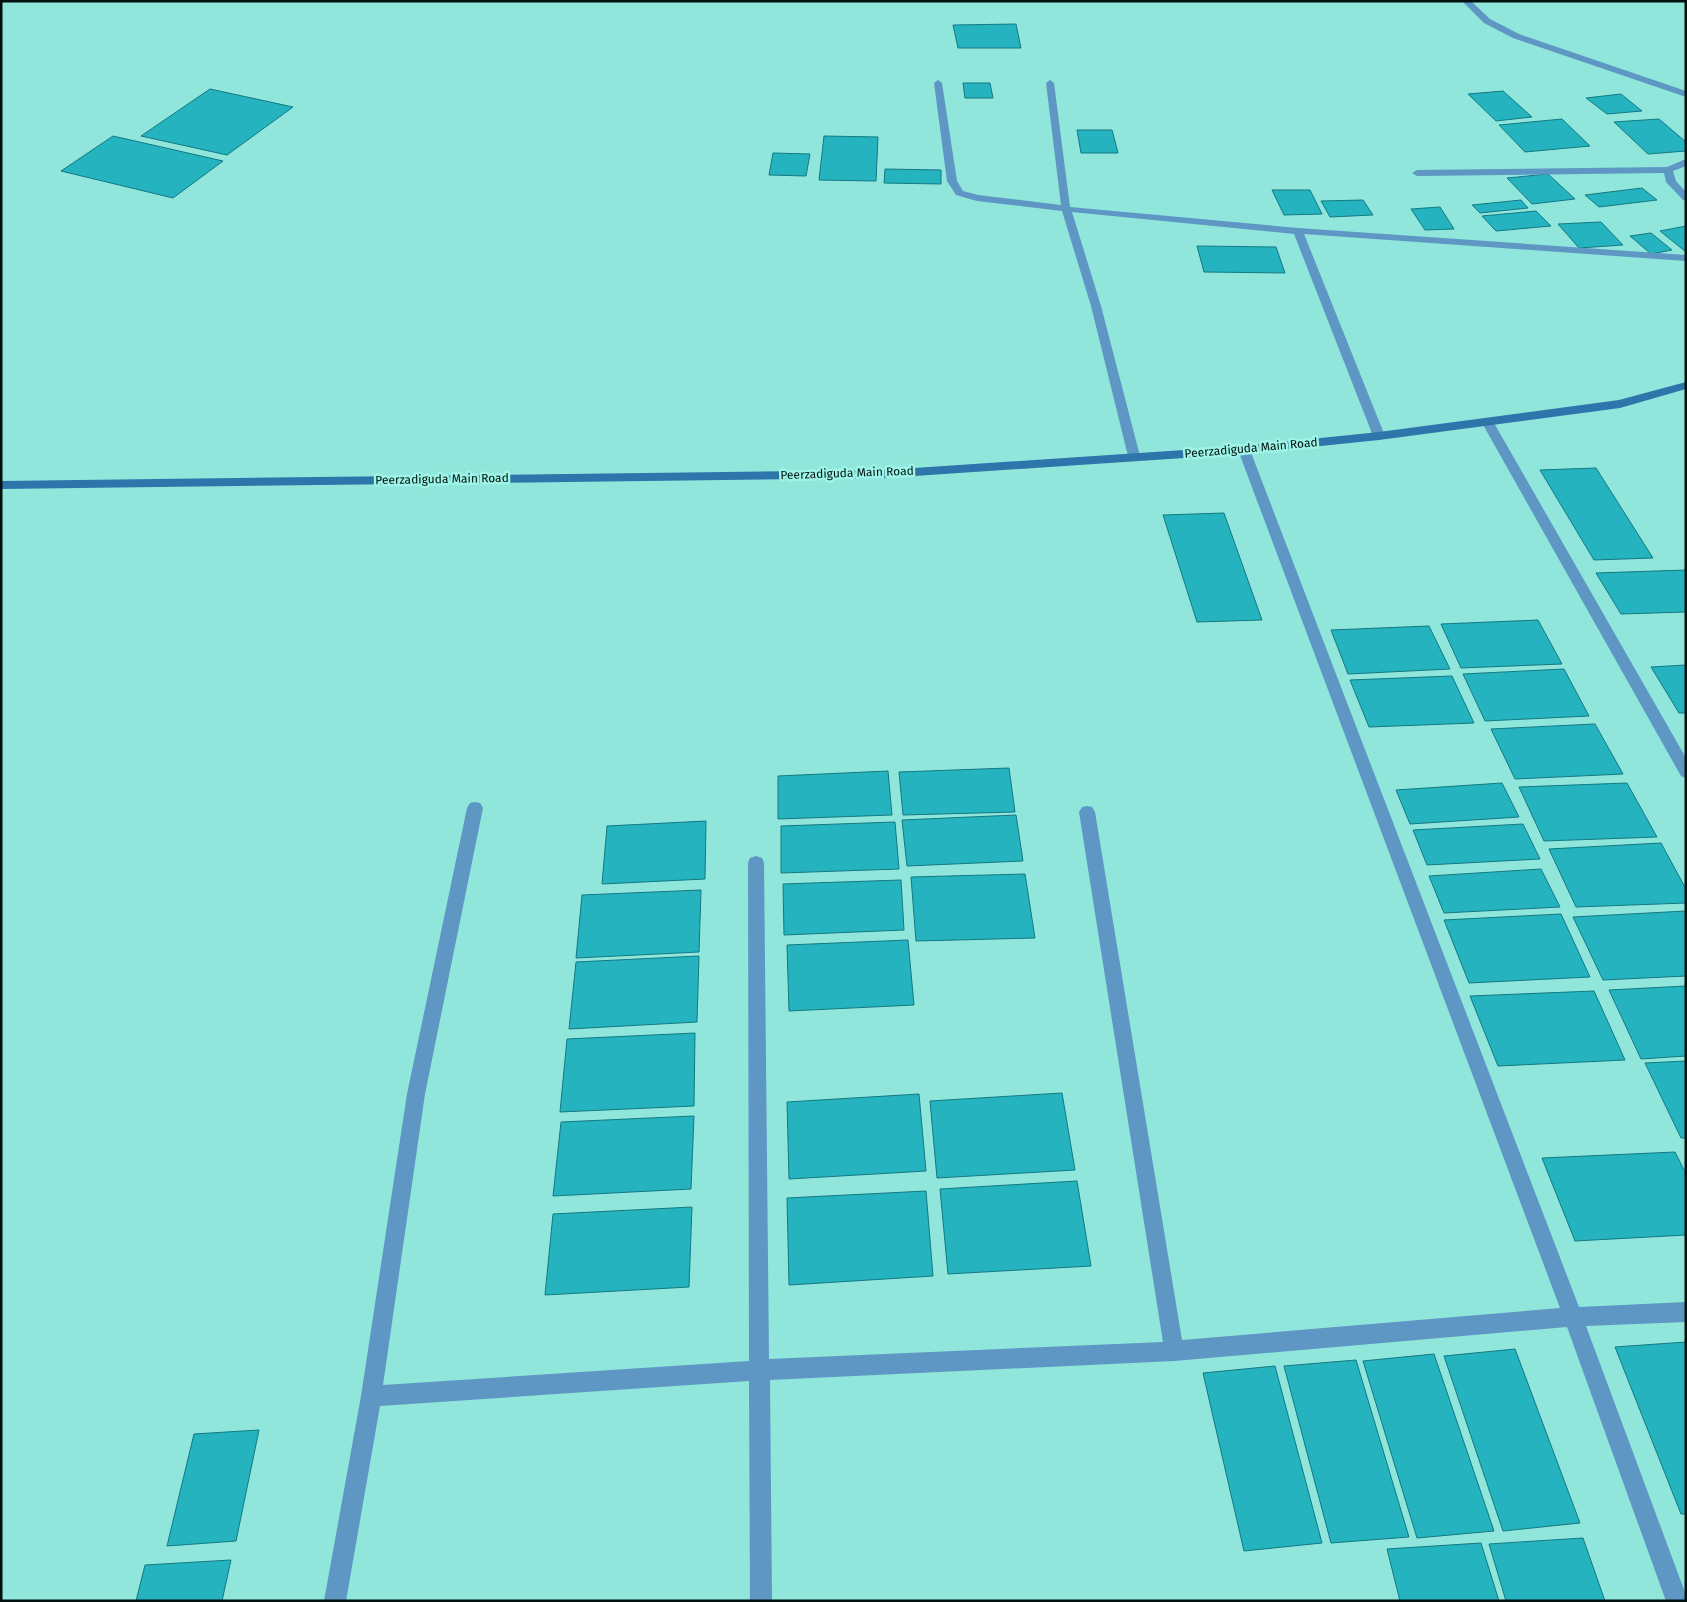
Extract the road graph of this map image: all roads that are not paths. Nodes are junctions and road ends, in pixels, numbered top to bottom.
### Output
1 (1466, 1) edge
2 (938, 83) dead end
3 (1050, 83) dead end
4 (1686, 94) edge
5 (1686, 162) edge
6 (1668, 170) junction
7 (1417, 173) dead end
8 (1686, 198) edge
9 (1066, 209) junction
10 (1298, 231) junction
11 (1686, 258) edge
12 (1686, 385) edge
13 (1488, 423) junction
14 (1379, 436) junction
15 (1244, 450) junction
16 (1134, 456) junction
17 (1, 485) edge
18 (1686, 772) edge
19 (475, 808) dead end
20 (1087, 812) dead end
21 (756, 863) dead end
22 (1686, 1312) edge
23 (1573, 1317) junction
24 (1174, 1351) junction
25 (760, 1370) junction
26 (371, 1396) junction
27 (335, 1601) edge
28 (761, 1601) edge
29 (1677, 1601) edge

1 - 4 street
2 - 9 street
3 - 9 street
5 - 6 street
6 - 7 street
6 - 8 street
9 - 10 street
9 - 16 street
10 - 11 street
10 - 14 street
12 - 13 street, Peerzadiguda Main Road
13 - 14 street, Peerzadiguda Main Road
13 - 18 street
14 - 15 street, Peerzadiguda Main Road
15 - 16 street, Peerzadiguda Main Road
15 - 23 street
16 - 17 street, Peerzadiguda Main Road
19 - 26 street
20 - 24 street
21 - 25 street
22 - 23 street
23 - 24 street
23 - 29 street
24 - 25 street
25 - 26 street
25 - 28 street
26 - 27 street

